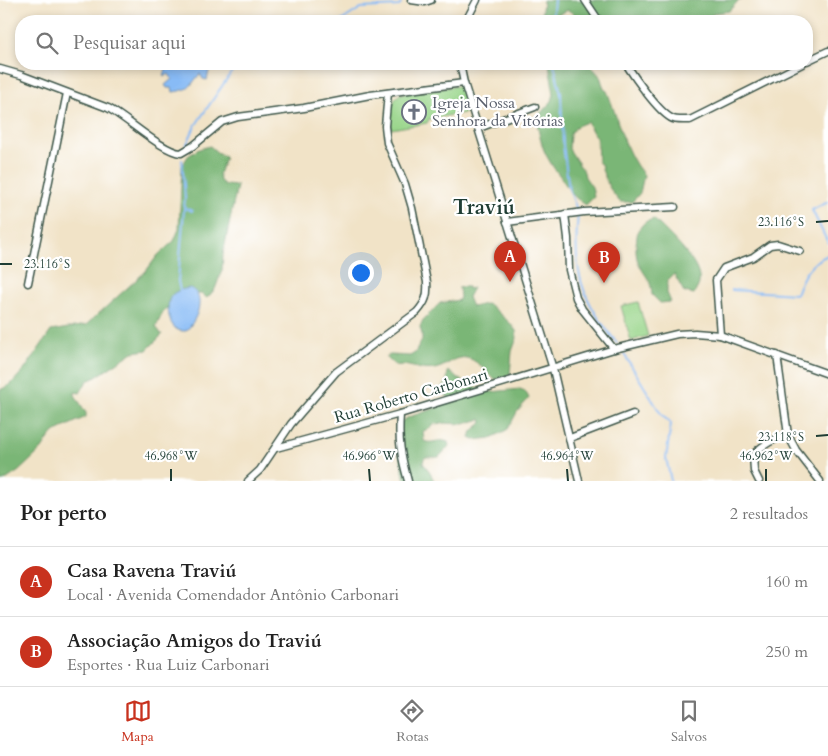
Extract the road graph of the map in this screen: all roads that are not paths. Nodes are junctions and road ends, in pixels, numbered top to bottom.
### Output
1 (411, 0) edge
2 (431, 0) edge
3 (477, 0) edge
4 (585, 0) edge
5 (469, 15) edge
6 (594, 15) edge
7 (828, 51) edge
8 (813, 58) edge
9 (0, 69) edge
10 (461, 70) edge
11 (630, 70) edge
12 (790, 70) edge
13 (464, 83) junction
14 (66, 92) junction
15 (388, 93) junction
16 (535, 107) dead end
17 (479, 128) junction
18 (675, 207) dead end
19 (565, 214) junction
20 (507, 222) junction
21 (800, 251) dead end
22 (28, 283) dead end
23 (720, 335) junction
24 (614, 349) junction
25 (777, 355) junction
26 (553, 368) junction
27 (828, 374) edge
28 (400, 414) junction
29 (633, 414) dead end
30 (788, 435) junction
31 (570, 438) junction
32 (276, 448) junction
33 (248, 481) edge
34 (408, 481) edge
35 (579, 481) edge
36 (759, 481) edge
37 (820, 481) edge

1 - 2 street
3 - 5 street
4 - 6 street
7 - 8 street
9 - 14 street
10 - 13 street
11 - 12 street
13 - 15 street
13 - 17 street
14 - 15 street
14 - 22 street
15 - 32 street
16 - 17 street
17 - 20 street
18 - 19 street
19 - 20 street
19 - 24 street
20 - 26 street
21 - 23 street
23 - 24 street, Rua Roberto Carbonari
23 - 25 street, Rua Roberto Carbonari
24 - 26 street, Rua Roberto Carbonari
25 - 27 street, Rua Roberto Carbonari
25 - 30 street
26 - 28 street, Rua Roberto Carbonari
26 - 31 street
28 - 32 street, Rua Roberto Carbonari
28 - 34 street
29 - 31 street
30 - 36 street
30 - 37 street
31 - 35 street
32 - 33 street

